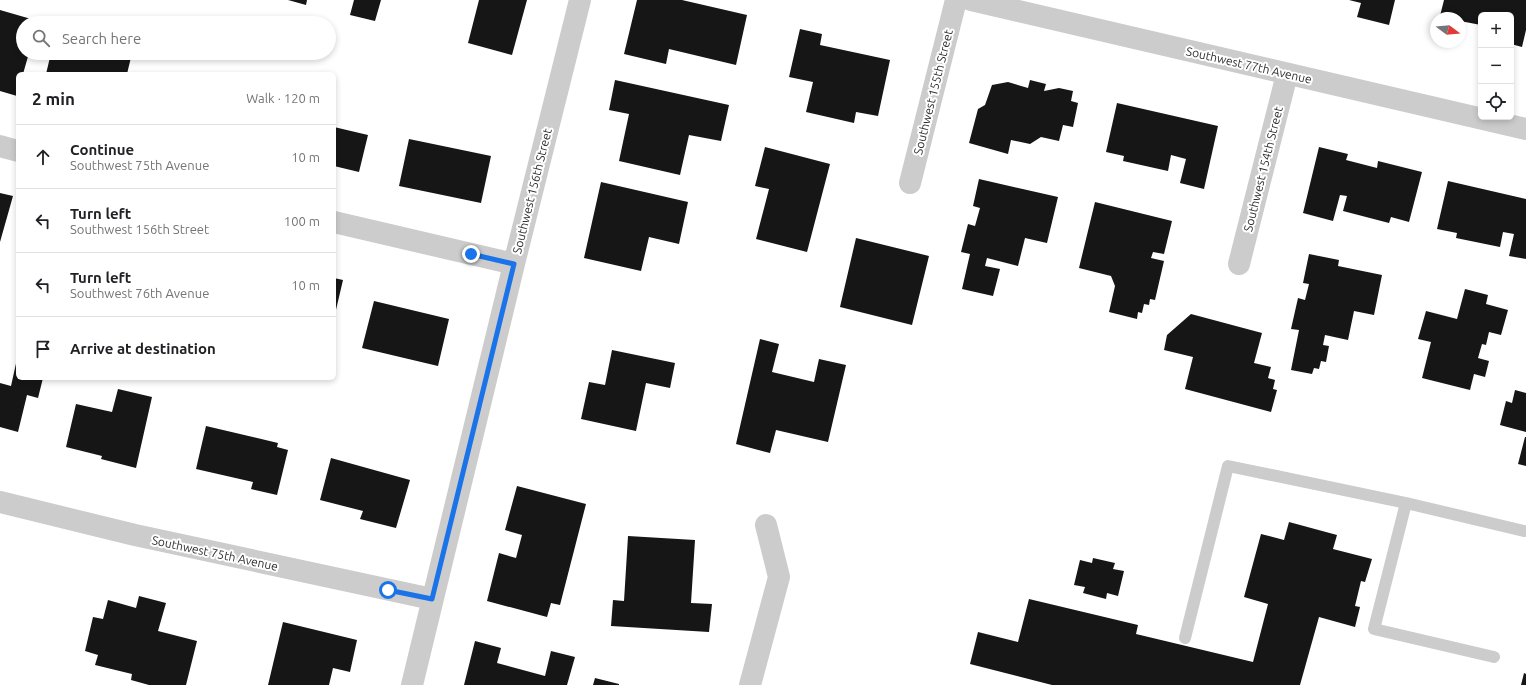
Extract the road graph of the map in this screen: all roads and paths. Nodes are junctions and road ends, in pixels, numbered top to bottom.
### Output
1 (580, 0) edge
2 (956, 0) edge
3 (971, 0) edge
4 (1287, 74) junction
5 (1526, 129) edge
6 (0, 146) edge
7 (16, 150) edge
8 (910, 184) dead end
9 (336, 222) edge
10 (514, 264) junction
11 (1239, 264) dead end
12 (0, 502) edge
13 (1406, 503) junction
14 (766, 525) dead end
15 (1524, 531) dead end
16 (432, 599) junction
17 (1185, 638) dead end
18 (1494, 657) dead end
19 (412, 685) edge
20 (750, 685) edge

1 - 10 street, Southwest 156th Street
2 - 8 street, Southwest 155th Street
3 - 4 street, Southwest 77th Avenue
4 - 5 street, Southwest 77th Avenue
4 - 11 street, Southwest 154th Street
6 - 7 street
9 - 10 street
10 - 16 street, Southwest 156th Street
12 - 16 street, Southwest 75th Avenue
13 - 15 lane
13 - 17 lane
13 - 18 lane
14 - 20 street
16 - 19 street, Southwest 156th Street

